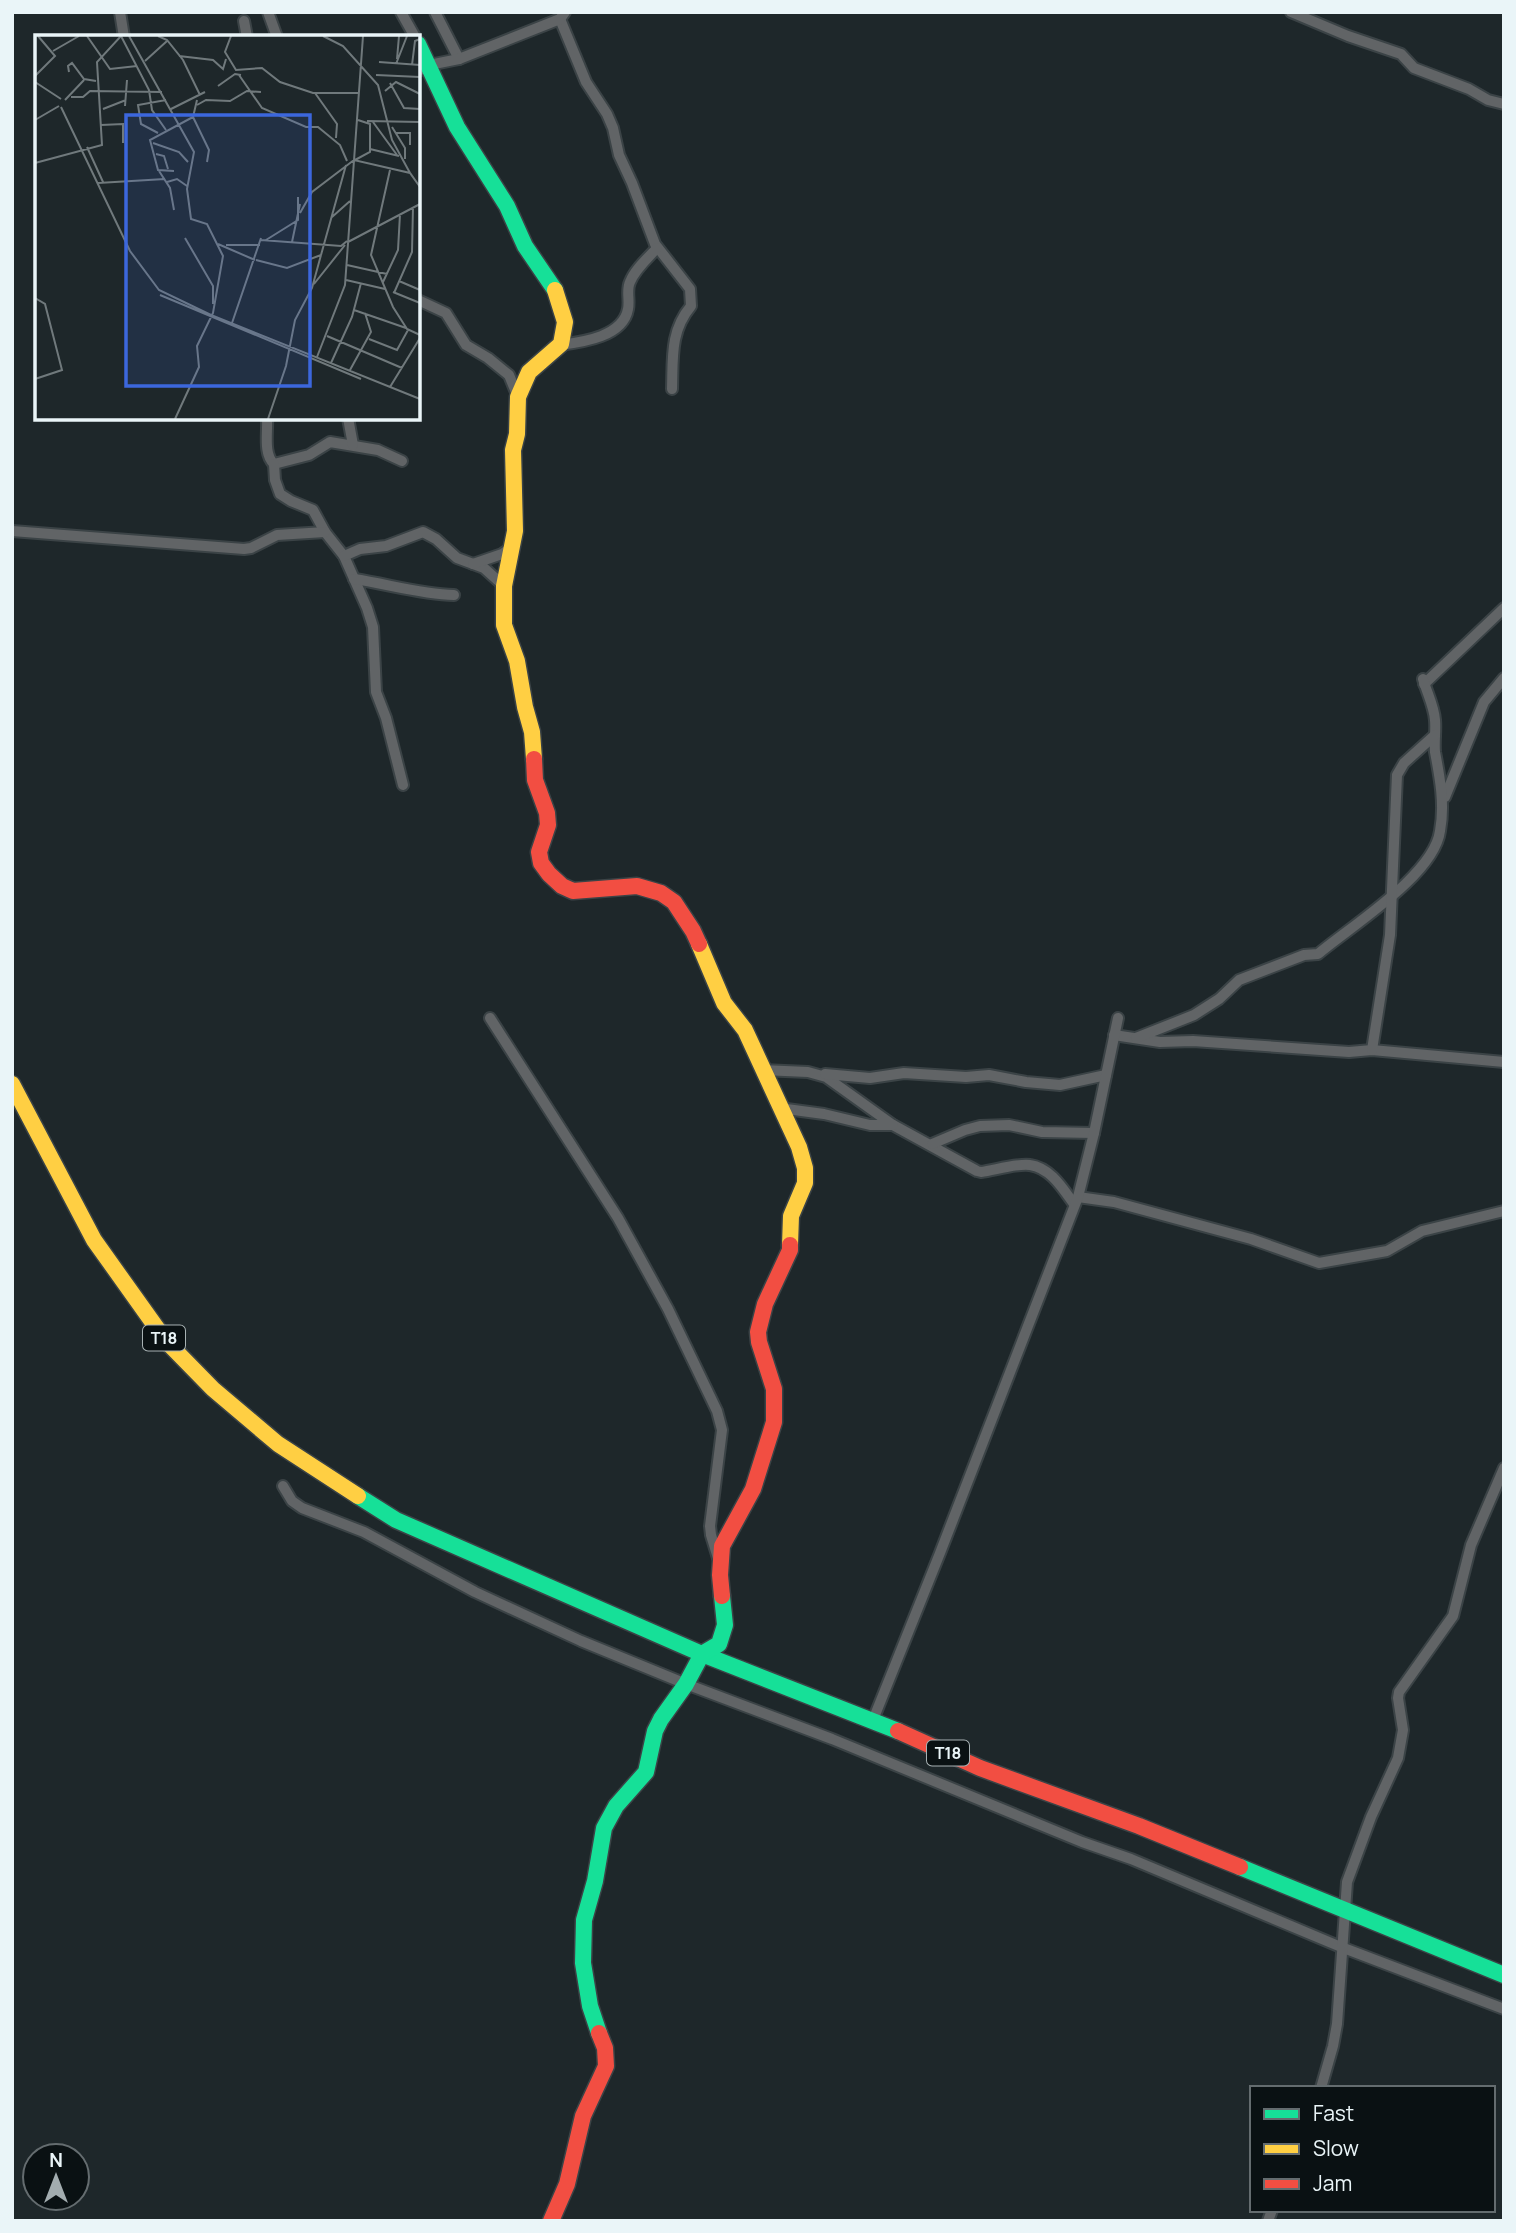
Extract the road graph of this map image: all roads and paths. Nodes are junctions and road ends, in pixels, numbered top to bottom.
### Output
1 (120, 12) edge
2 (268, 12) edge
3 (401, 12) edge
4 (435, 12) edge
5 (1291, 12) edge
6 (562, 16) edge
7 (244, 21) dead end
8 (124, 35) edge
9 (247, 35) edge
10 (274, 35) edge
11 (414, 35) edge
12 (459, 59) junction
13 (424, 68) edge
14 (1504, 104) edge
15 (657, 248) junction
16 (420, 301) edge
17 (560, 345) junction
18 (672, 388) dead end
19 (518, 397) junction
20 (267, 420) edge
21 (348, 420) edge
22 (352, 445) junction
23 (402, 461) dead end
24 (274, 464) junction
25 (12, 531) edge
26 (325, 532) junction
27 (512, 547) junction
28 (344, 556) junction
29 (473, 564) junction
30 (354, 579) junction
31 (504, 586) junction
32 (454, 595) dead end
33 (1504, 608) edge
34 (1504, 678) edge
35 (1435, 735) junction
36 (403, 785) dead end
37 (1441, 808) junction
38 (1391, 898) junction
39 (489, 1018) dead end
40 (1118, 1018) dead end
41 (1114, 1035) junction
42 (1136, 1038) junction
43 (1372, 1050) junction
44 (1504, 1062) edge
45 (762, 1070) junction
46 (817, 1074) junction
47 (1106, 1075) junction
48 (12, 1084) edge
49 (779, 1108) junction
50 (893, 1125) junction
51 (1094, 1133) junction
52 (932, 1144) junction
53 (1076, 1201) junction
54 (1504, 1211) edge
55 (1504, 1468) edge
56 (282, 1486) dead end
57 (721, 1563) junction
58 (702, 1654) junction
59 (686, 1684) junction
60 (873, 1720) junction
61 (1344, 1908) junction
62 (1342, 1947) junction
63 (1504, 1975) edge
64 (1504, 2009) edge
65 (1322, 2086) edge
66 (551, 2221) edge

1 - 8 street
2 - 10 street
3 - 11 street
4 - 12 street
5 - 14 street
6 - 12 street
6 - 15 street
7 - 9 street
12 - 13 street
13 - 17 main road
15 - 17 street
15 - 18 street
16 - 19 street
17 - 19 main road
19 - 27 main road
20 - 24 street
21 - 22 street
22 - 23 street
22 - 24 street
24 - 26 street
25 - 26 street
26 - 28 street
27 - 29 street
27 - 31 main road
28 - 29 street
28 - 30 street
29 - 31 street
30 - 32 street
30 - 36 street
31 - 45 main road
33 - 35 street
34 - 37 street
35 - 37 street
35 - 38 street
37 - 38 street
38 - 42 street
38 - 43 street
39 - 57 street
40 - 41 street
41 - 42 street
41 - 47 street
42 - 43 street
43 - 44 street
45 - 46 street
45 - 49 main road
46 - 47 street
46 - 50 street
47 - 51 street
48 - 58 main road, T18
49 - 50 street
49 - 57 main road
50 - 52 street
51 - 52 street
51 - 53 street
52 - 53 street
53 - 54 street
53 - 60 street
55 - 61 street
56 - 59 street
57 - 58 main road
58 - 59 main road
58 - 60 main road, T18
59 - 62 street
59 - 66 main road
60 - 61 main road, T18
61 - 62 street
61 - 63 main road, T18
62 - 64 street
62 - 65 street

